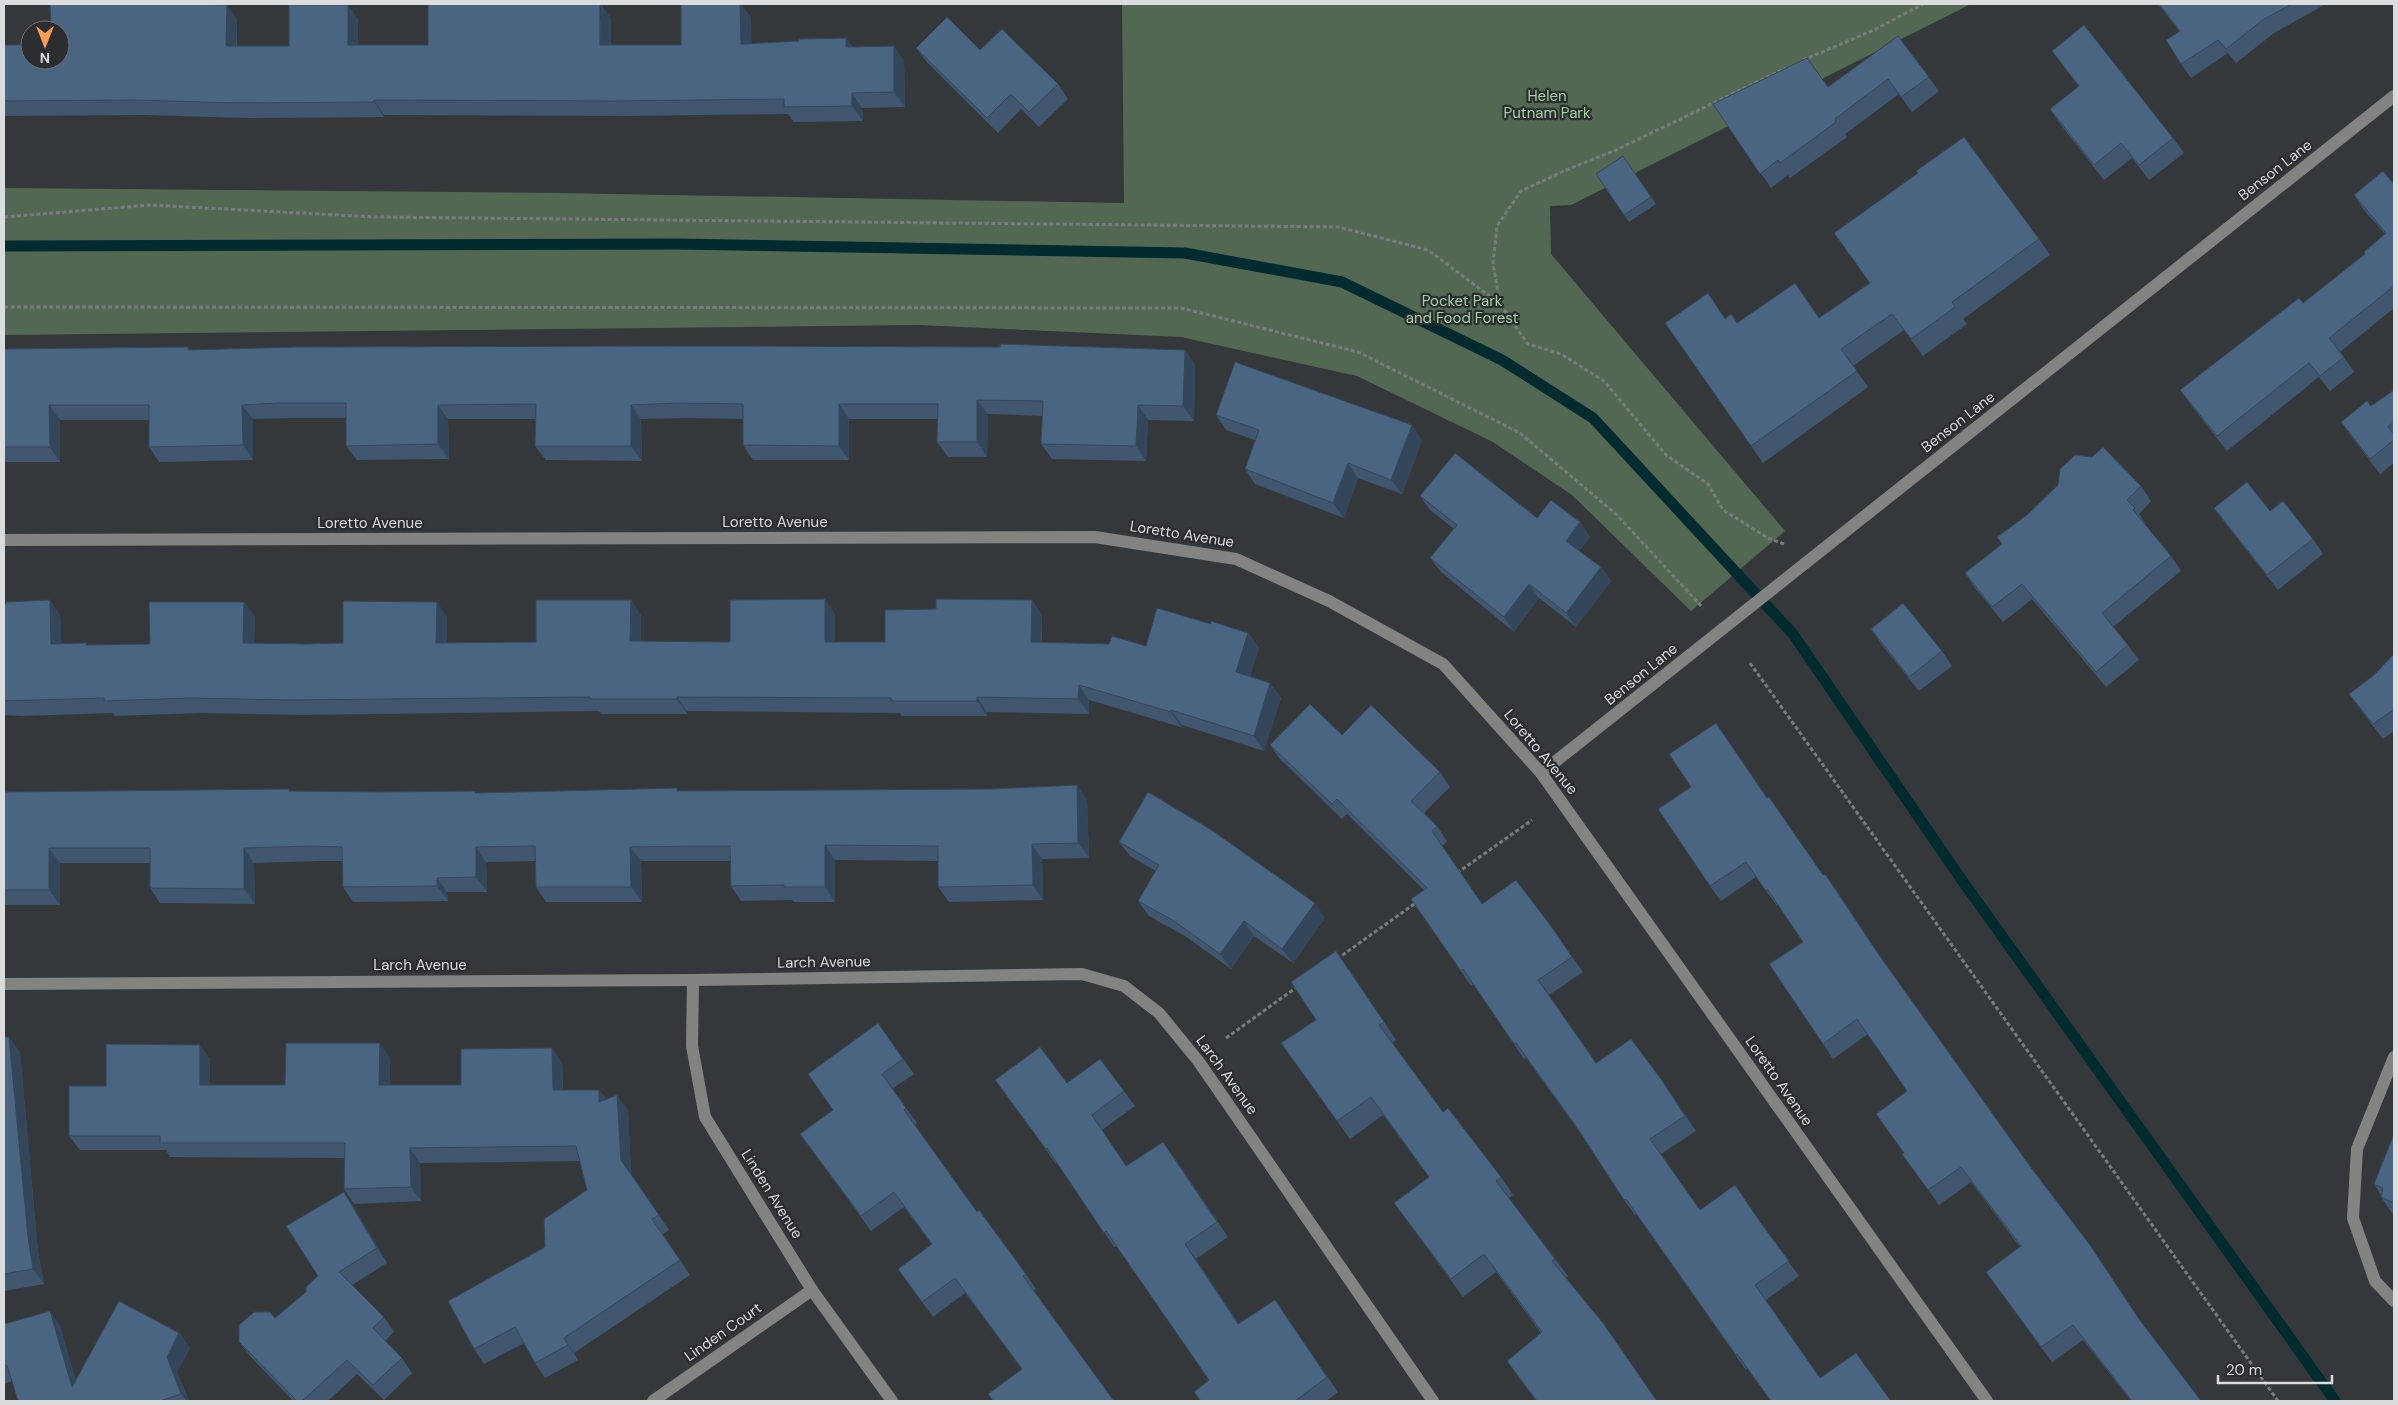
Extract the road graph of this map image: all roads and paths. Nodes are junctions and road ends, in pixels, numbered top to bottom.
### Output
1 (1923, 4) edge
2 (1800, 61) edge
3 (1792, 65) edge
4 (2394, 96) edge
5 (4, 216) edge
6 (1500, 304) junction
7 (4, 307) edge
8 (4, 540) edge
9 (1784, 544) dead end
10 (1703, 608) dead end
11 (1750, 663) dead end
12 (1541, 773) junction
13 (1532, 820) dead end
14 (1452, 877) edge
15 (1419, 900) edge
16 (1331, 963) edge
17 (693, 980) junction
18 (4, 984) edge
19 (1299, 986) edge
20 (1226, 1038) dead end
21 (2393, 1065) edge
22 (812, 1290) junction
23 (2394, 1301) edge
24 (653, 1401) edge
25 (892, 1401) edge
26 (1433, 1401) edge
27 (1987, 1401) edge
28 (2278, 1401) edge

1 - 2 path
3 - 6 path
4 - 12 street, Benson Lane
5 - 6 path
6 - 9 path
7 - 10 path
8 - 12 street, Loretto Avenue
11 - 28 path
12 - 27 street, Loretto Avenue
13 - 14 path
15 - 16 path
17 - 18 street, Larch Avenue
17 - 22 street, Linden Avenue
17 - 26 street, Larch Avenue
19 - 20 path
21 - 23 street
22 - 24 street, Linden Court
22 - 25 street, Linden Avenue

